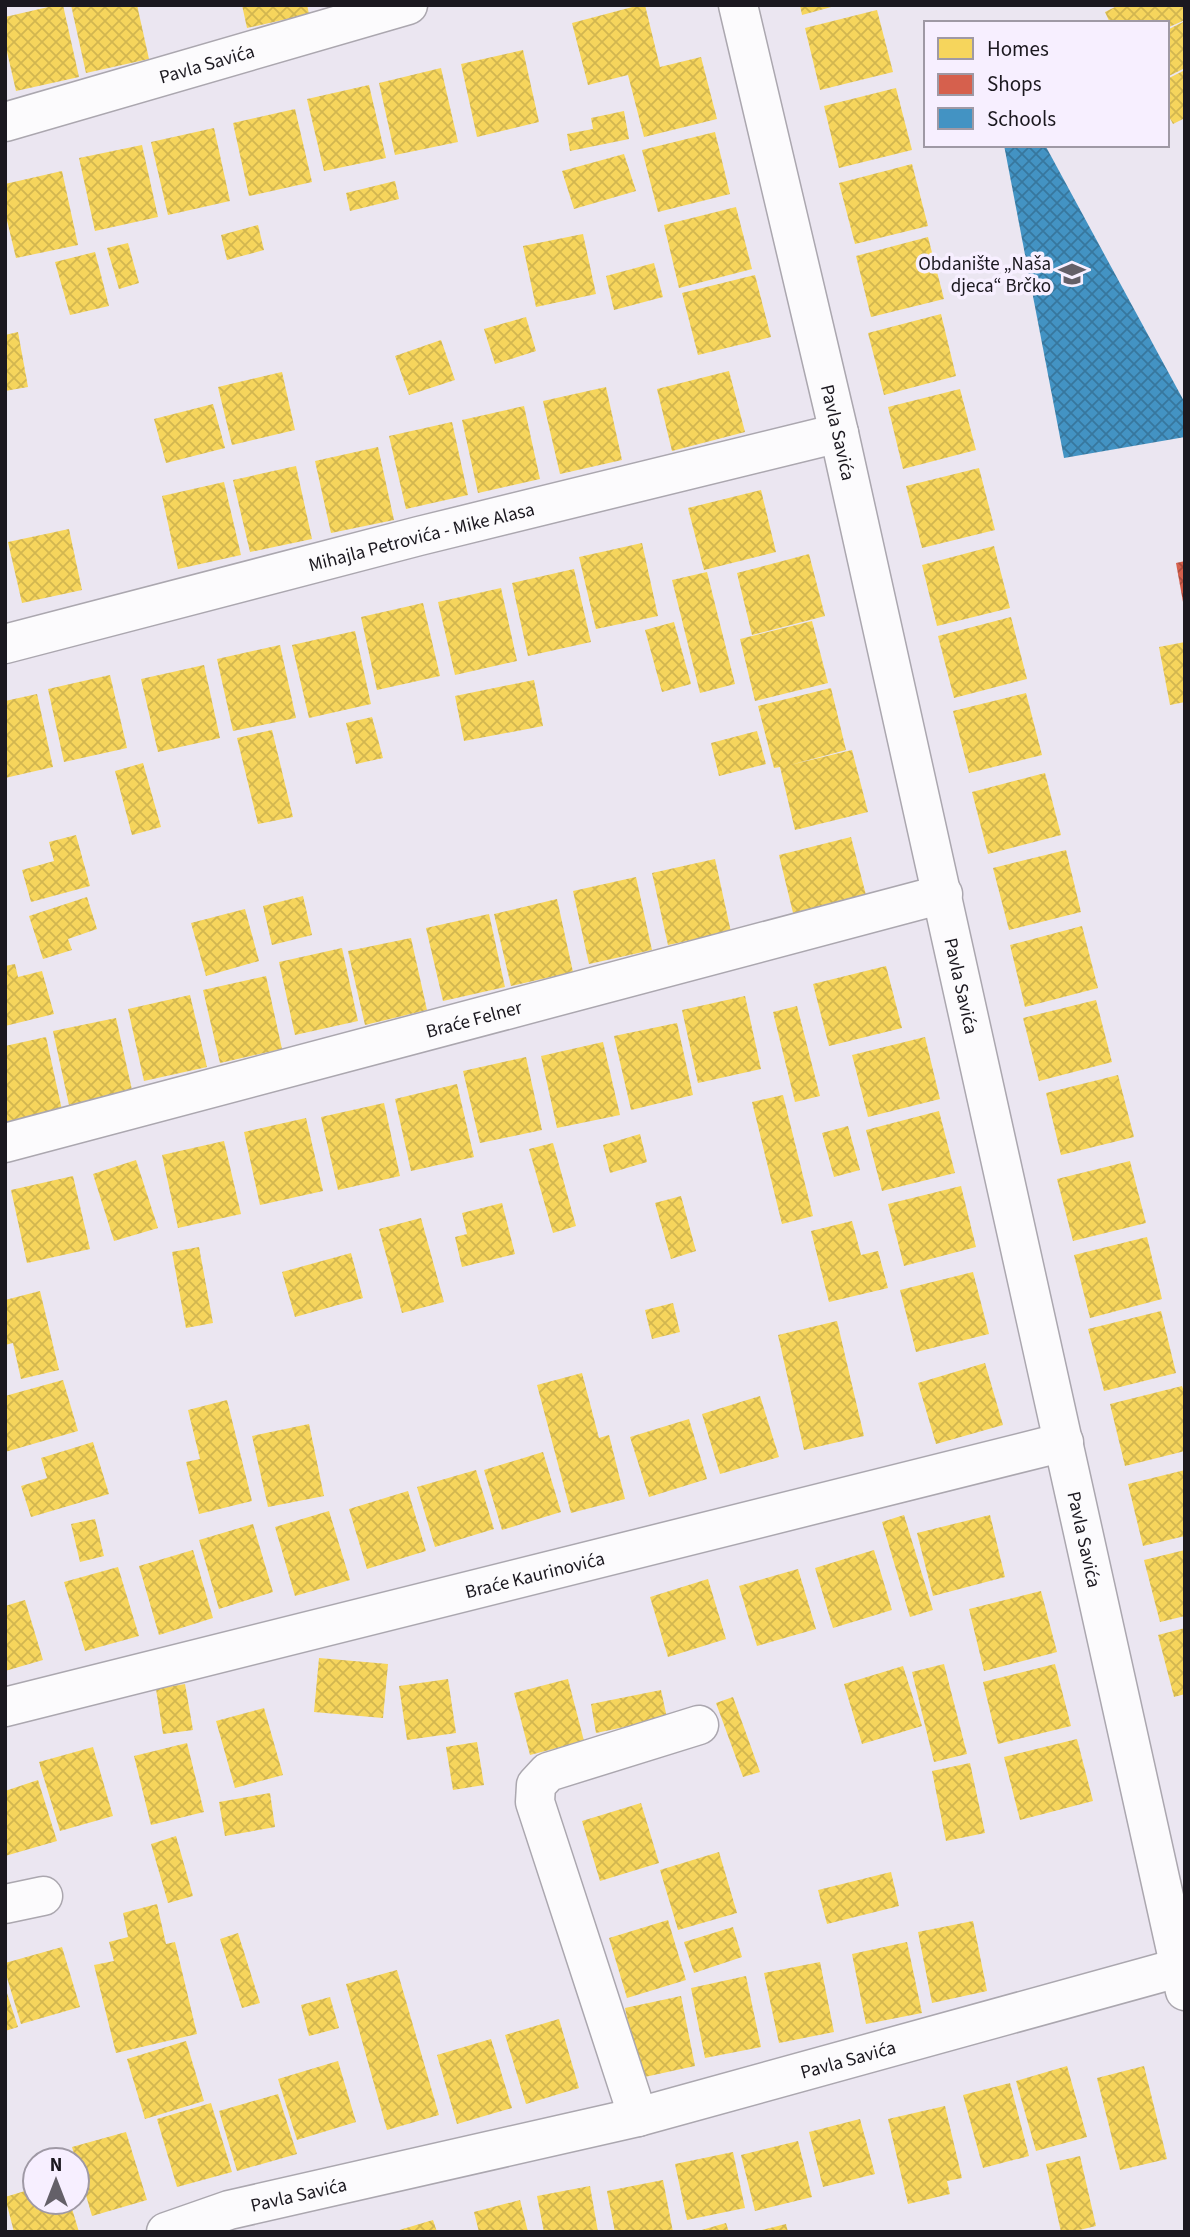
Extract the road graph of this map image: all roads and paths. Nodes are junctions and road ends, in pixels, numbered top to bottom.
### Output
1 (408, 5) edge
2 (738, 5) edge
3 (5, 122) edge
4 (839, 433) junction
5 (5, 644) edge
6 (943, 894) junction
7 (5, 1143) edge
8 (1064, 1442) junction
9 (5, 1707) edge
10 (699, 1725) dead end
11 (43, 1896) dead end
12 (5, 1904) edge
13 (1183, 1975) edge
14 (638, 2117) junction
15 (166, 2232) edge

1 - 3 street, Pavla Savića
2 - 4 street, Pavla Savića
4 - 5 street, Mihajla Petrovića - Mike Alasa
4 - 6 street, Pavla Savića
6 - 7 street, Braće Felner
6 - 8 street, Pavla Savića
8 - 9 street, Braće Kaurinovića
8 - 13 street, Pavla Savića
10 - 14 street
11 - 12 street
13 - 14 street, Pavla Savića
14 - 15 street, Pavla Savića

